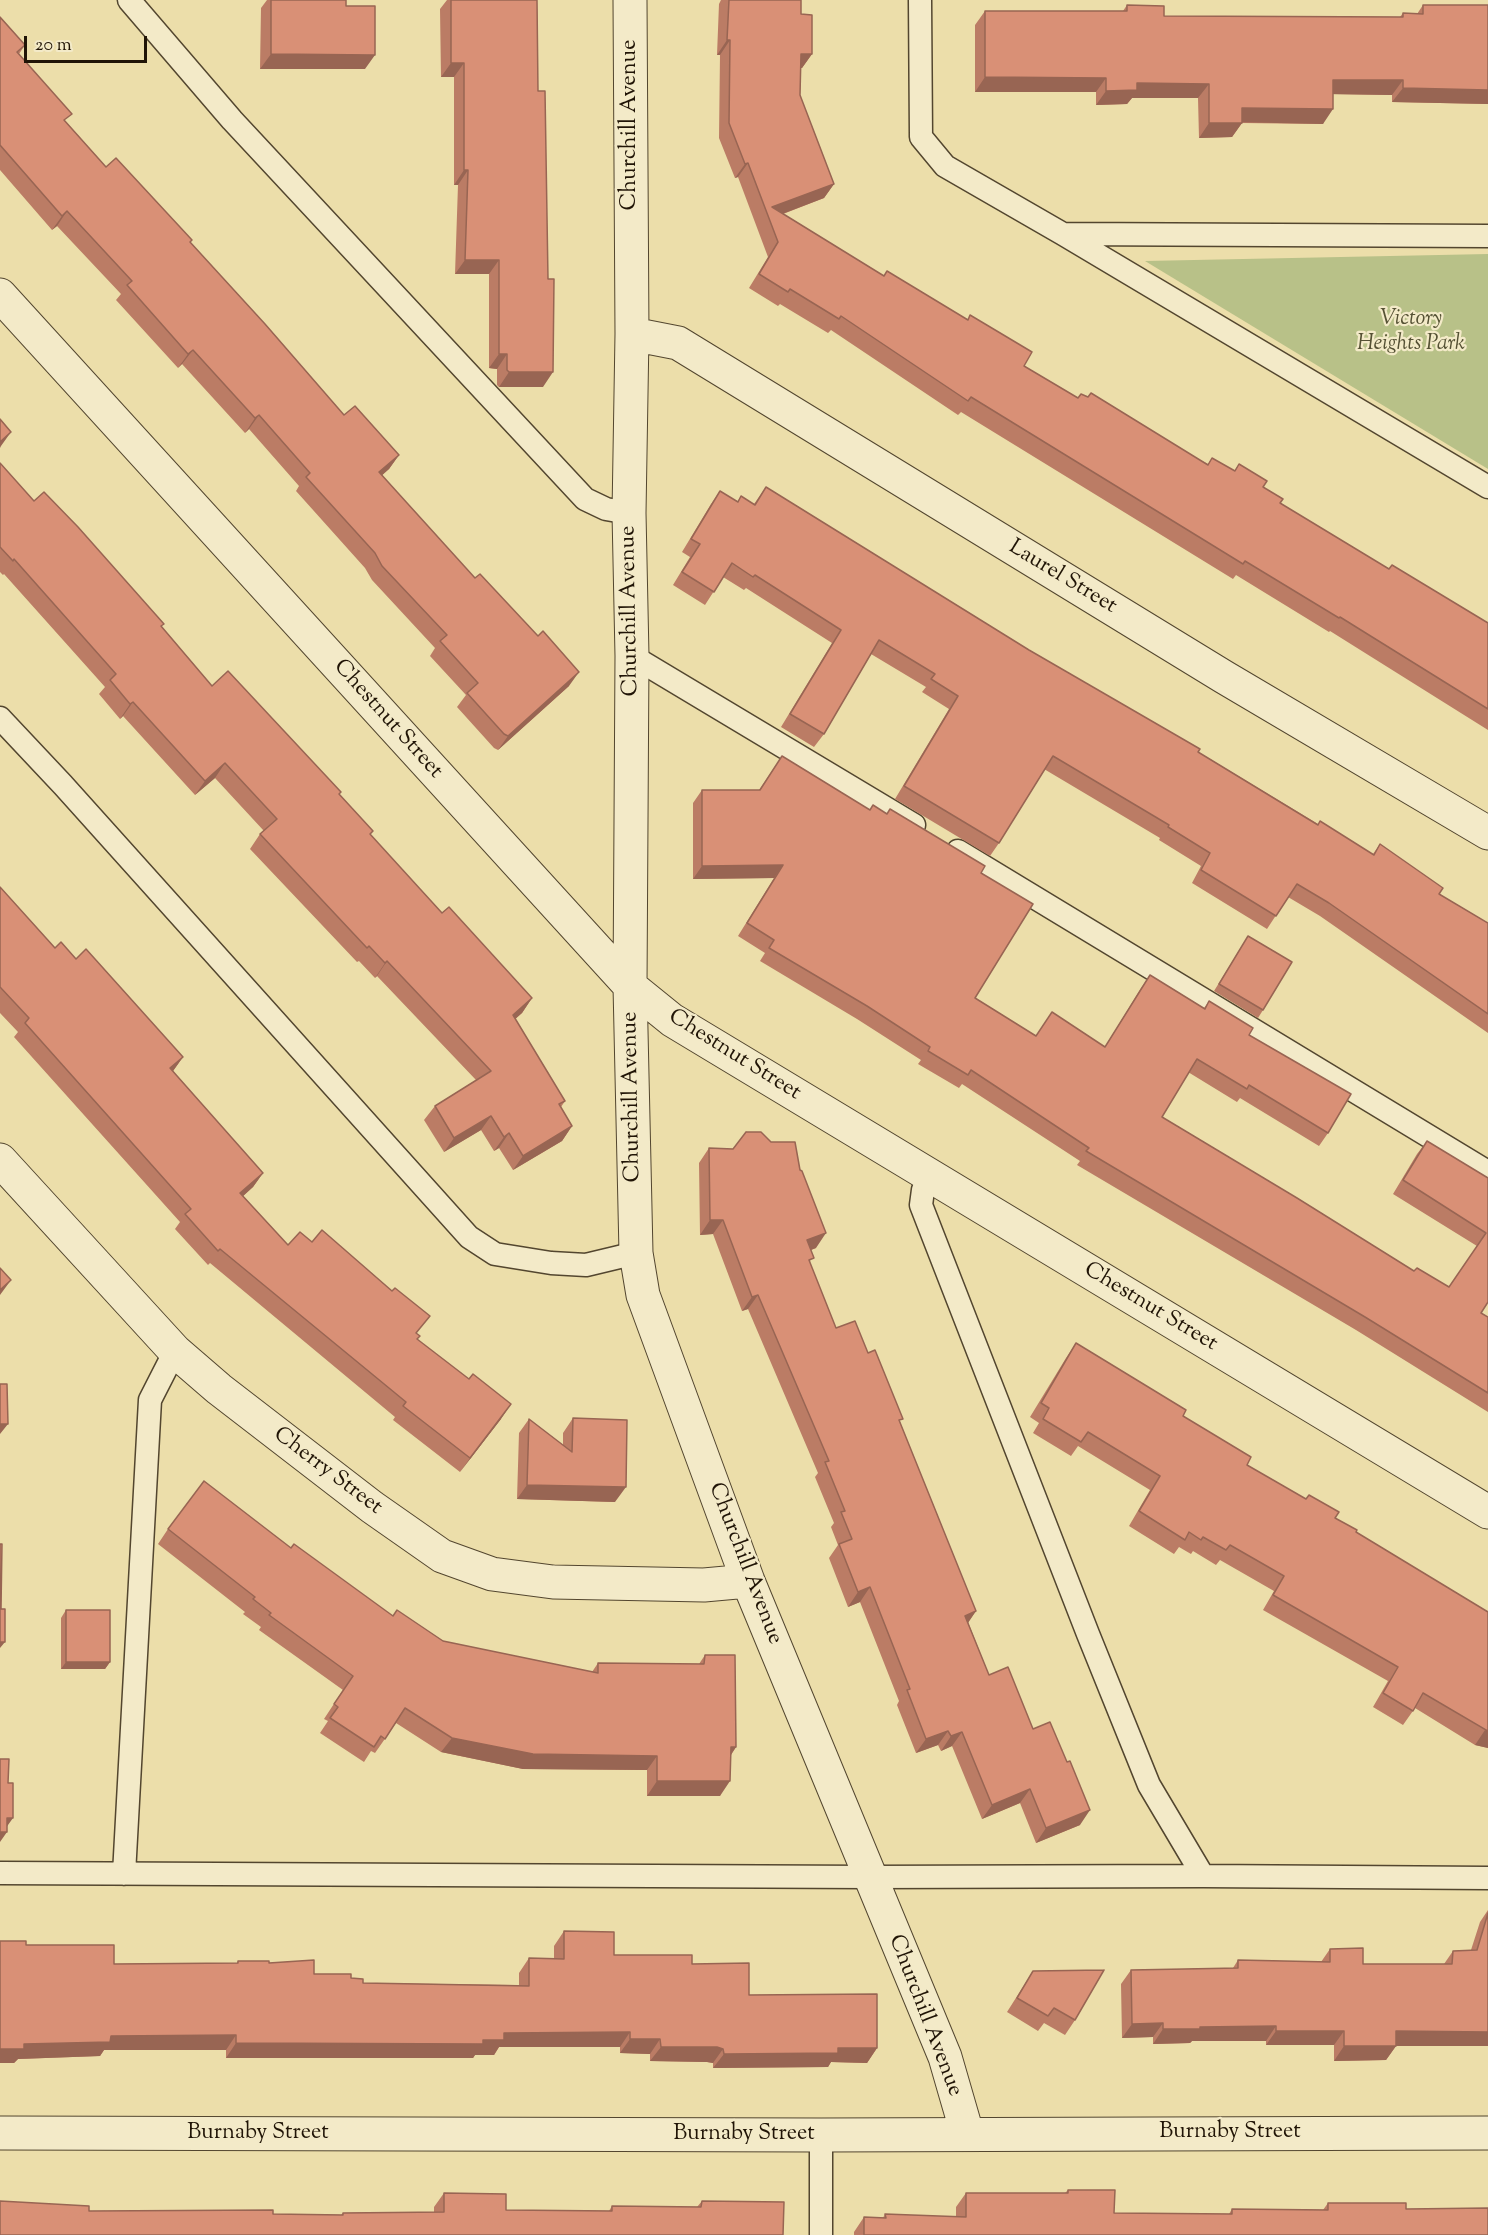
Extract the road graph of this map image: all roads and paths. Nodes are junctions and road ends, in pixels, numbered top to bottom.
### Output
1 (129, 0) edge
2 (630, 0) edge
3 (920, 0) edge
4 (1063, 234) junction
5 (1488, 236) edge
6 (0, 295) edge
7 (632, 334) junction
8 (1488, 487) edge
9 (629, 513) junction
10 (632, 656) junction
11 (0, 718) edge
12 (1488, 833) edge
13 (630, 986) junction
14 (0, 1160) edge
15 (1488, 1172) edge
16 (929, 1175) junction
17 (636, 1253) junction
18 (175, 1352) junction
19 (1488, 1512) edge
20 (748, 1581) junction
21 (0, 1873) edge
22 (124, 1874) junction
23 (1203, 1876) junction
24 (870, 1877) junction
25 (1488, 1878) edge
26 (0, 2133) edge
27 (967, 2133) junction
28 (1488, 2133) edge
29 (821, 2135) junction
30 (820, 2235) edge

1 - 9 lane
2 - 7 street, Churchill Avenue
3 - 4 lane
4 - 5 lane
4 - 8 lane
6 - 13 street, Chestnut Street
7 - 9 street, Churchill Avenue
7 - 12 street, Laurel Street
9 - 10 street, Churchill Avenue
10 - 13 street, Churchill Avenue
10 - 15 lane
11 - 17 lane
13 - 16 street, Chestnut Street
13 - 17 street, Churchill Avenue
14 - 18 street, Cherry Street
16 - 19 street, Chestnut Street
16 - 23 lane
17 - 20 street, Churchill Avenue
18 - 20 street, Cherry Street
18 - 22 lane
20 - 24 street, Churchill Avenue
21 - 22 lane
22 - 24 lane
23 - 24 lane
23 - 25 lane
24 - 27 street, Churchill Avenue
26 - 29 street, Burnaby Street
27 - 28 street, Burnaby Street
27 - 29 street, Burnaby Street
29 - 30 lane

